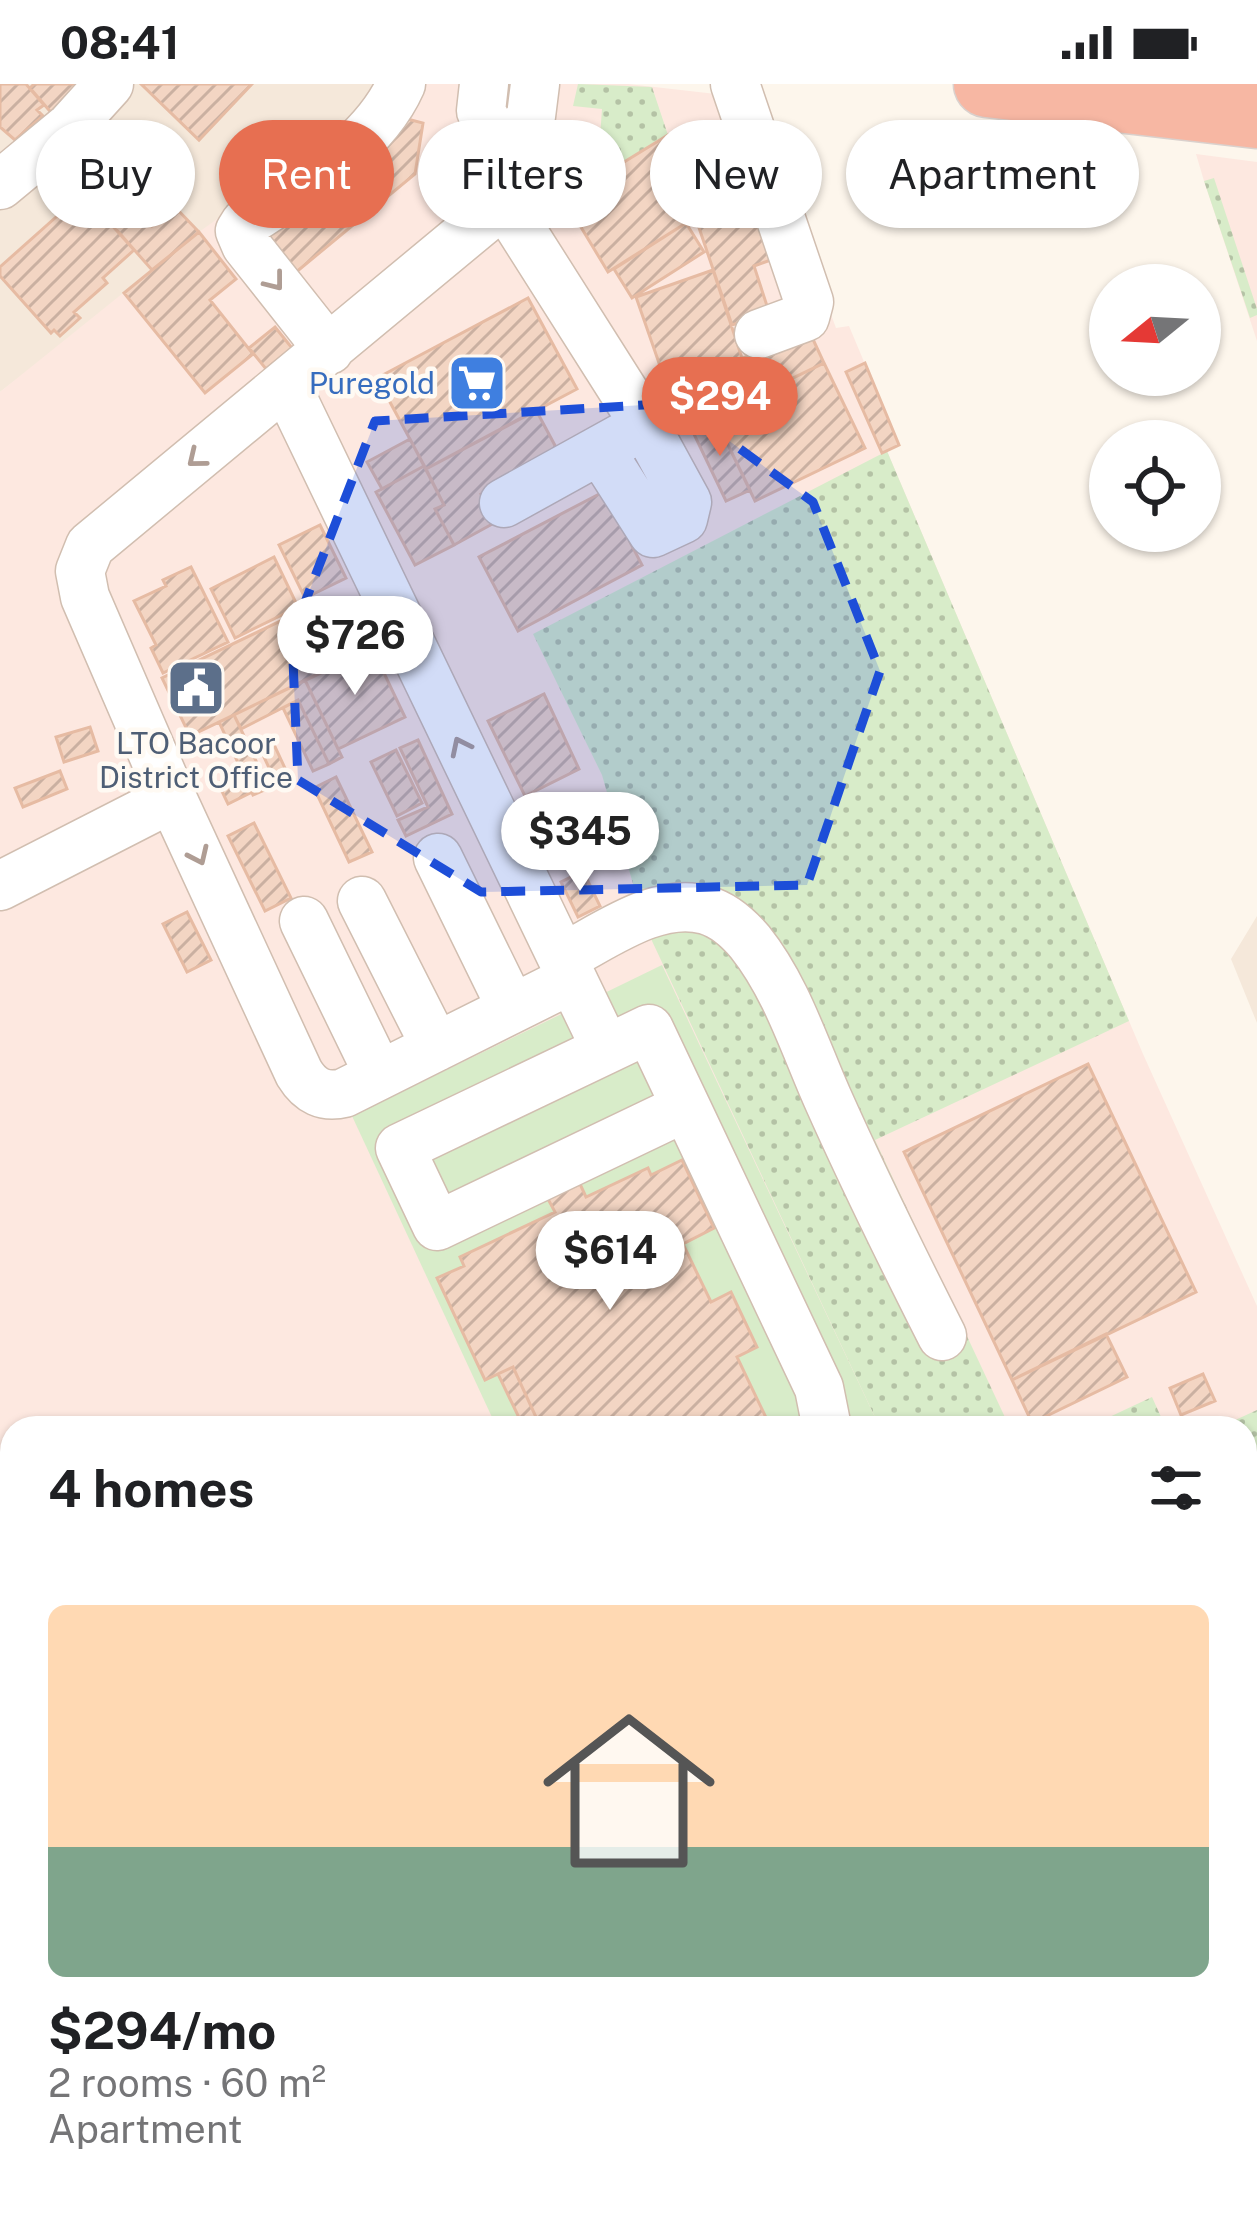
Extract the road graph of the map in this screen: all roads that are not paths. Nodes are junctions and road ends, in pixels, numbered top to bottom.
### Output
1 (109, 84) edge
2 (401, 84) edge
3 (484, 84) edge
4 (535, 84) edge
5 (736, 84) edge
6 (988, 84) edge
7 (1257, 115) edge
8 (484, 120) edge
9 (529, 120) edge
10 (0, 185) edge
11 (476, 228) edge
12 (532, 228) edge
13 (758, 334) dead end
14 (328, 350) junction
15 (286, 385) junction
16 (645, 425) junction
17 (601, 450) junction
18 (504, 503) dead end
19 (172, 798) junction
20 (438, 858) dead end
21 (0, 886) edge
22 (362, 901) dead end
23 (304, 921) dead end
24 (567, 969) junction
25 (512, 1009) junction
26 (606, 1049) junction
27 (430, 1050) junction
28 (379, 1075) junction
29 (686, 1107) junction
30 (457, 1121) junction
31 (942, 1336) dead end
32 (825, 1416) edge

1 - 10 street
2 -> 14 street
3 - 8 street
4 - 9 street
5 - 13 street
6 - 7 highway
11 - 14 street
12 - 16 street
14 - 15 street
15 -> 19 street
24 -> 15 street
16 - 17 street
16 - 17 street
17 - 18 street
19 - 21 street
19 -> 28 street
20 - 25 street
22 - 27 street
23 - 28 street
24 - 25 street
24 - 26 street
24 - 31 street
25 - 27 street
26 - 29 street
26 - 30 street
27 - 28 street
27 - 30 street
29 - 30 street
29 - 32 street

